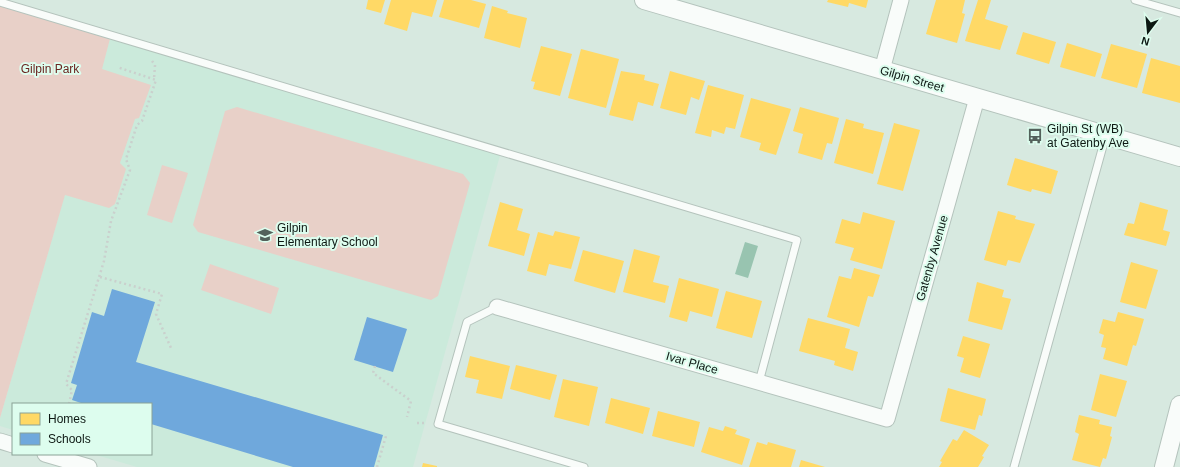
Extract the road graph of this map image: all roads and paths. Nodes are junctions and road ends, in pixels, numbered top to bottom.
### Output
1 (644, 0) edge
2 (901, 0) edge
3 (1135, 0) edge
4 (0, 2) edge
5 (1146, 2) edge
6 (1180, 13) edge
7 (150, 47) junction
8 (117, 67) dead end
9 (882, 70) junction
10 (154, 79) junction
11 (977, 98) junction
12 (1106, 134) junction
13 (1180, 157) edge
14 (100, 276) junction
15 (497, 307) joint
16 (171, 348) dead end
17 (375, 366) dead end
18 (758, 382) junction
19 (69, 403) edge
20 (1180, 405) edge
21 (407, 417) dead end
22 (887, 419) joint
23 (386, 436) dead end
24 (0, 441) edge
25 (12, 444) edge
26 (48, 455) edge
27 (88, 467) edge
28 (377, 467) edge
29 (584, 467) edge
30 (1014, 467) edge
31 (1164, 467) edge

1 - 9 street, Gilpin Street
2 - 9 street
3 - 5 lane
4 - 7 lane
5 - 6 lane
7 - 10 path
7 - 18 lane
8 - 10 path
9 - 11 street, Gilpin Street
10 - 14 path
11 - 12 street, Gilpin Street
11 - 22 street, Gatenby Avenue
12 - 13 street, Gilpin Street
12 - 30 lane
14 - 16 path
14 - 19 path
15 - 18 street, Ivar Place
15 - 29 lane
17 - 21 path
18 - 22 street, Ivar Place
20 - 31 street
23 - 28 path
24 - 25 street
26 - 27 street

